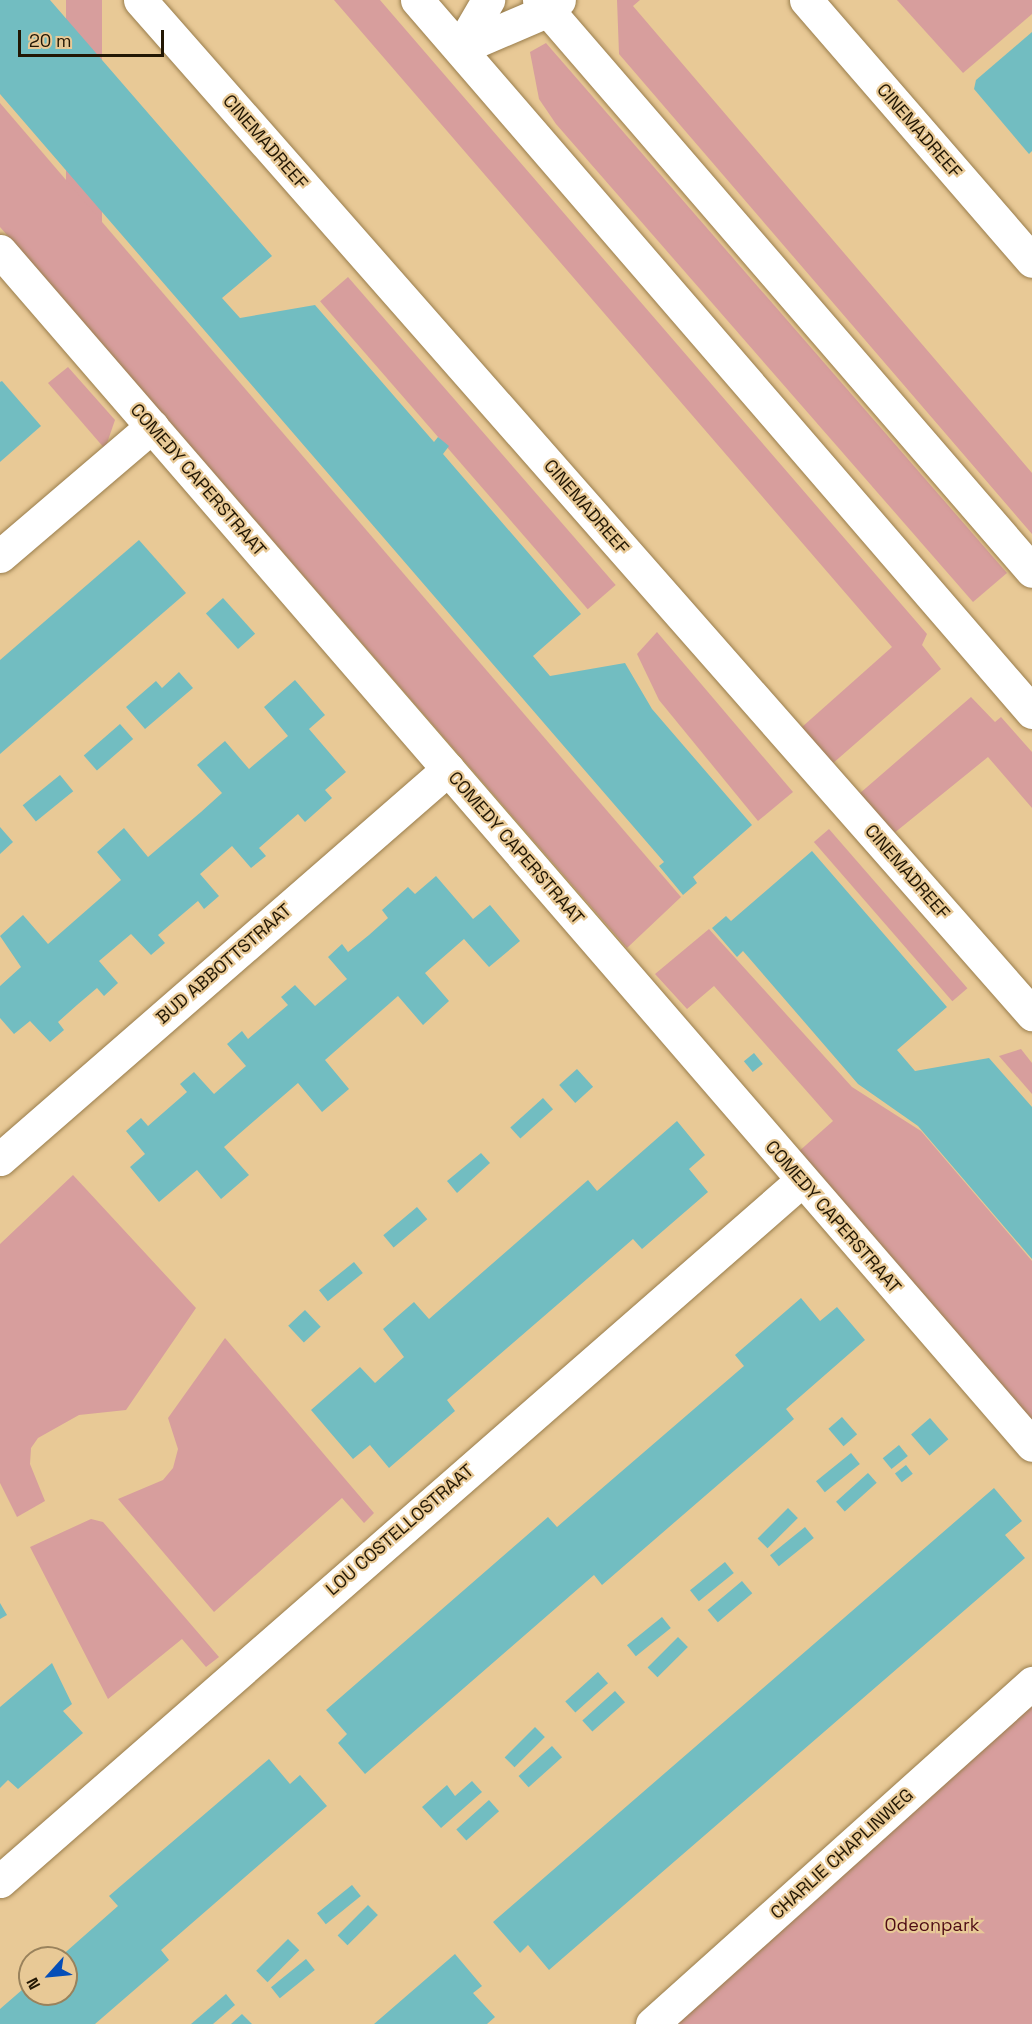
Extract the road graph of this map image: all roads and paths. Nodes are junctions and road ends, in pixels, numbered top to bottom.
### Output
1 (140, 0) edge
2 (417, 0) edge
3 (488, 0) edge
4 (806, 0) edge
5 (549, 3) edge
6 (460, 48) junction
7 (0, 251) edge
8 (1032, 261) edge
9 (152, 426) junction
10 (0, 556) edge
11 (1023, 561) edge
12 (1026, 705) edge
13 (448, 769) junction
14 (1032, 1014) edge
15 (0, 1159) edge
16 (801, 1180) junction
17 (1032, 1445) edge
18 (1032, 1683) edge
19 (0, 1881) edge
20 (652, 2024) edge

1 - 14 street, CINEMADREEF
2 - 6 street
3 - 6 street
4 - 8 street, CINEMADREEF
5 - 6 street
5 - 11 street
6 - 12 street
7 - 9 street, COMEDY CAPERSTRAAT
9 - 10 street
9 - 13 street, COMEDY CAPERSTRAAT
13 - 15 street, BUD ABBOTTSTRAAT
13 - 16 street, COMEDY CAPERSTRAAT
16 - 17 street, COMEDY CAPERSTRAAT
16 - 19 street, LOU COSTELLOSTRAAT
18 - 20 street, CHARLIE CHAPLINWEG

